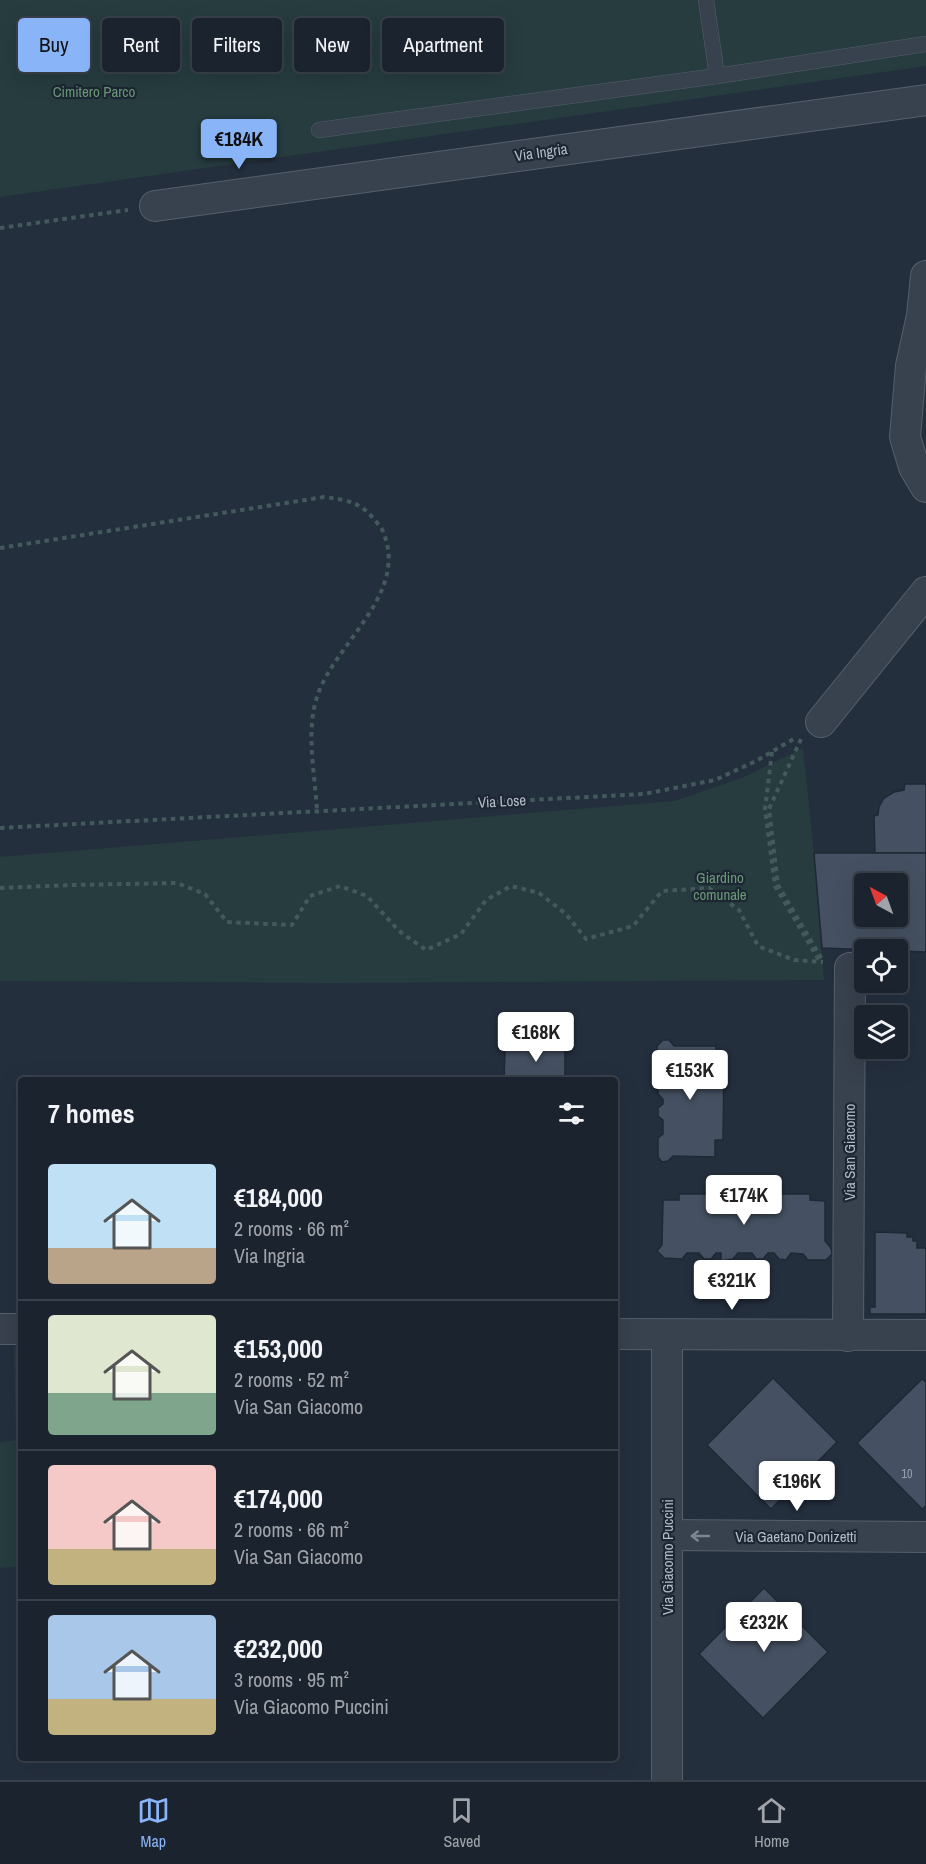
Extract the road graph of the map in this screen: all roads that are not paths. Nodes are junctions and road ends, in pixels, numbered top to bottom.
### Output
1 (706, 0) edge
2 (926, 44) edge
3 (717, 76) junction
4 (926, 100) edge
5 (319, 130) dead end
6 (155, 206) road end
7 (926, 276) edge
8 (926, 487) edge
9 (926, 592) edge
10 (812, 728) road end
11 (830, 966) road end
12 (0, 1329) edge
13 (18, 1329) edge
14 (618, 1334) edge
15 (667, 1335) junction
16 (926, 1335) edge
17 (848, 1336) junction
18 (667, 1535) junction
19 (926, 1537) edge
20 (667, 1780) edge

1 - 3 lane
2 - 3 lane
3 - 5 lane
4 - 6 street, Via Ingria
7 - 8 street
9 - 10 street
11 - 17 street, Via San Giacomo
12 - 13 street
14 - 15 street
15 - 17 street
15 - 18 street, Via Giacomo Puccini
16 - 17 street
19 -> 18 street, Via Gaetano Donizetti
18 - 20 street, Via Giacomo Puccini

